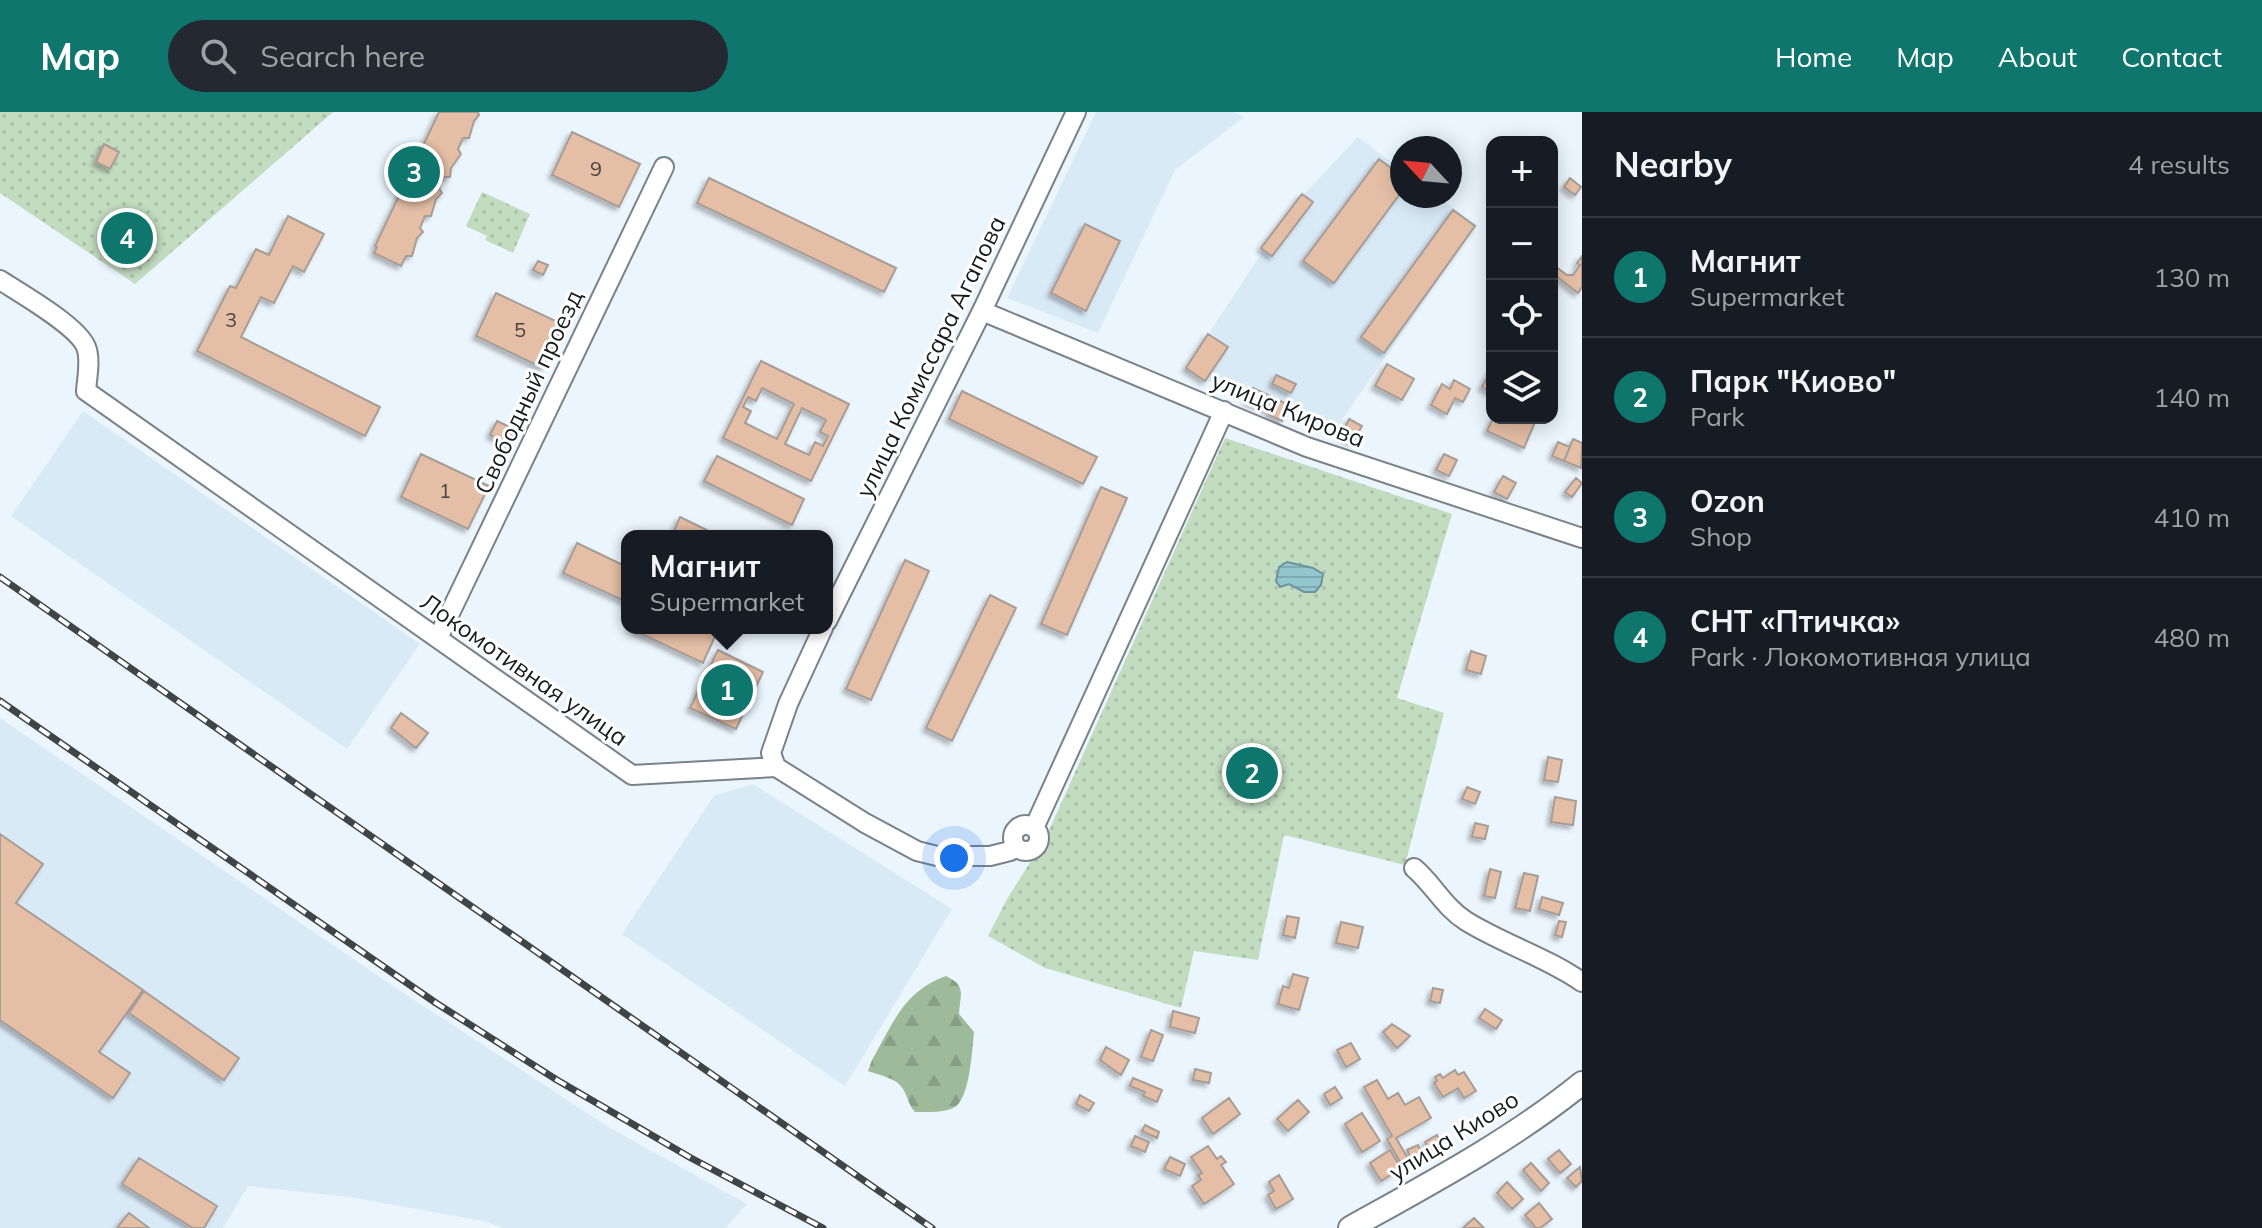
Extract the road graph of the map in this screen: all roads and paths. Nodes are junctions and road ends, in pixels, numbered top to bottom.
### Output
1 (1076, 112) edge
2 (664, 167) dead end
3 (0, 280) edge
4 (982, 311) junction
5 (1224, 411) junction
6 (1582, 538) edge
7 (833, 609) edge
8 (820, 634) edge
9 (438, 638) junction
10 (776, 767) junction
11 (1414, 868) dead end
12 (1582, 982) edge
13 (1582, 1083) edge
14 (1350, 1228) edge

1 - 4 street, улица Комиссара Агапова
2 - 9 street, Свободный проезд
3 - 9 street, Локомотивная улица
4 - 5 street, улица Кирова
4 - 7 street, улица Комиссара Агапова
5 - 6 street, улица Кирова
5 - 10 street
8 - 10 street
9 - 10 street, Локомотивная улица
11 - 12 street
13 - 14 main road, улица Киово

